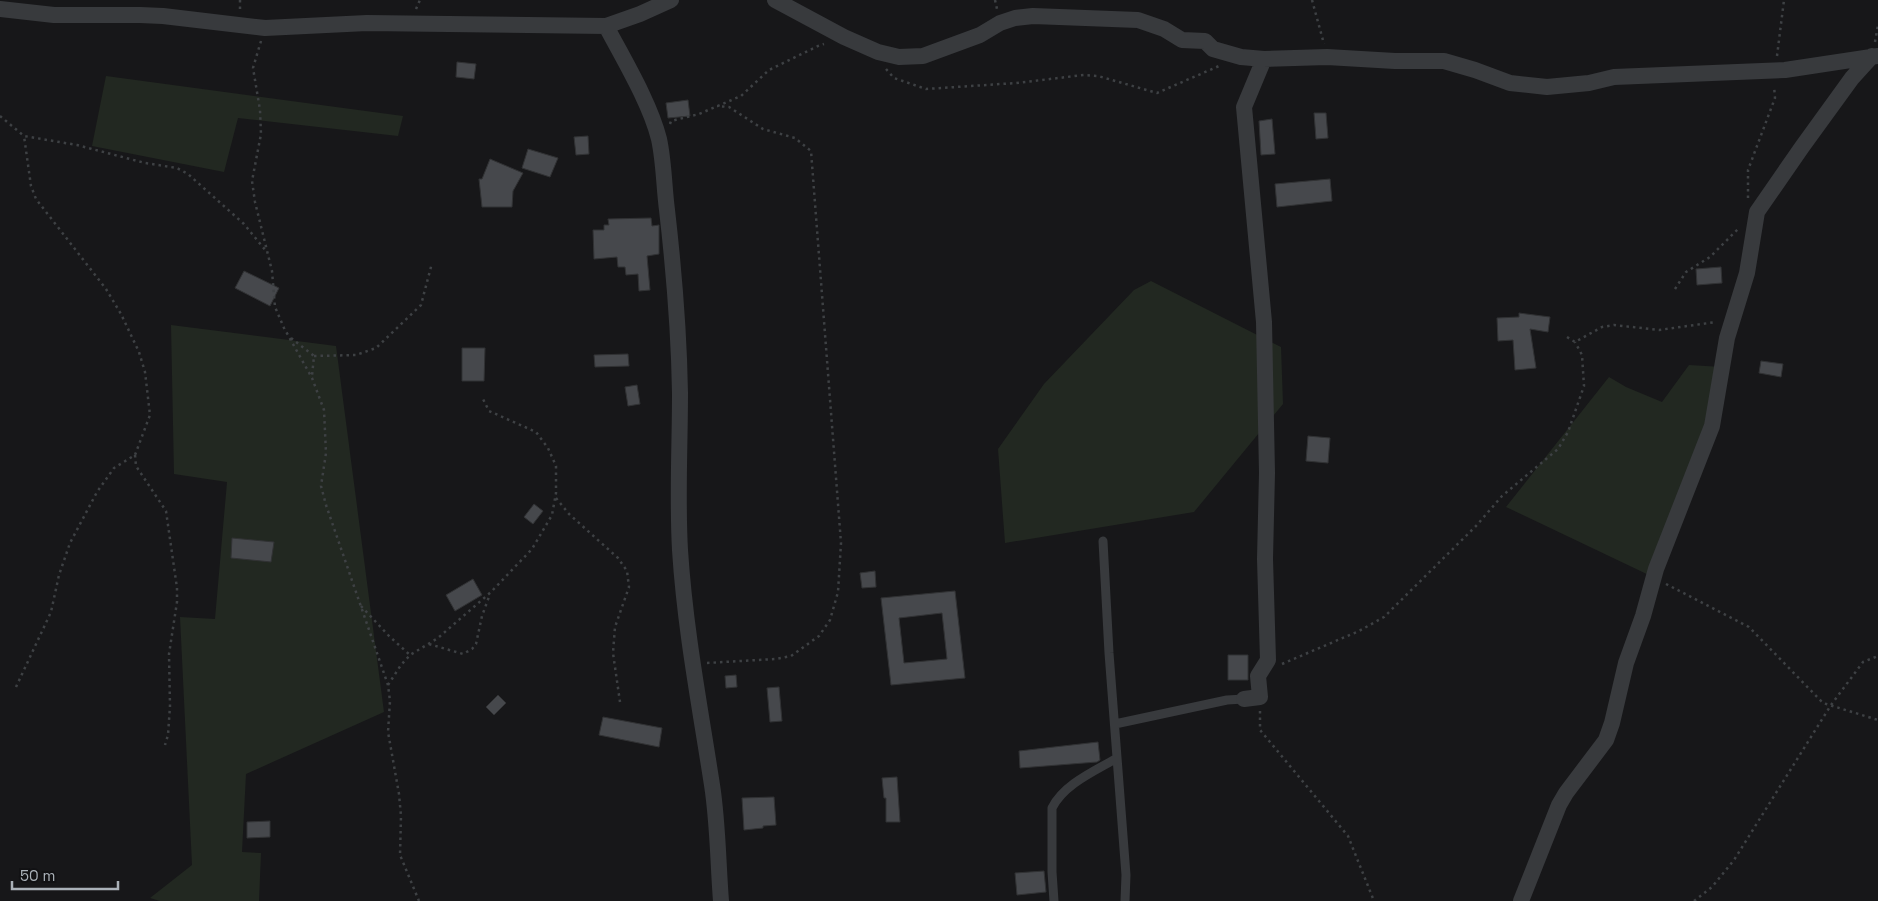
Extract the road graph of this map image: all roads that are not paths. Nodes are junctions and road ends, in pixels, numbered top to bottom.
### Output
1 (671, 0) edge
2 (775, 0) edge
3 (0, 9) edge
4 (606, 26) junction
5 (1875, 56) edge
6 (1264, 59) junction
7 (1103, 541) dead end
8 (1244, 699) joint
9 (1115, 724) junction
10 (1117, 758) junction
11 (721, 901) edge
12 (1054, 901) edge
13 (1125, 901) edge
14 (1521, 901) edge

1 - 4 street
2 - 6 street
3 - 4 street
4 - 11 street
5 - 6 street
5 - 14 street
6 - 8 street
7 - 9 lane
8 - 9 lane
9 - 10 lane
10 - 12 lane
10 - 13 lane

